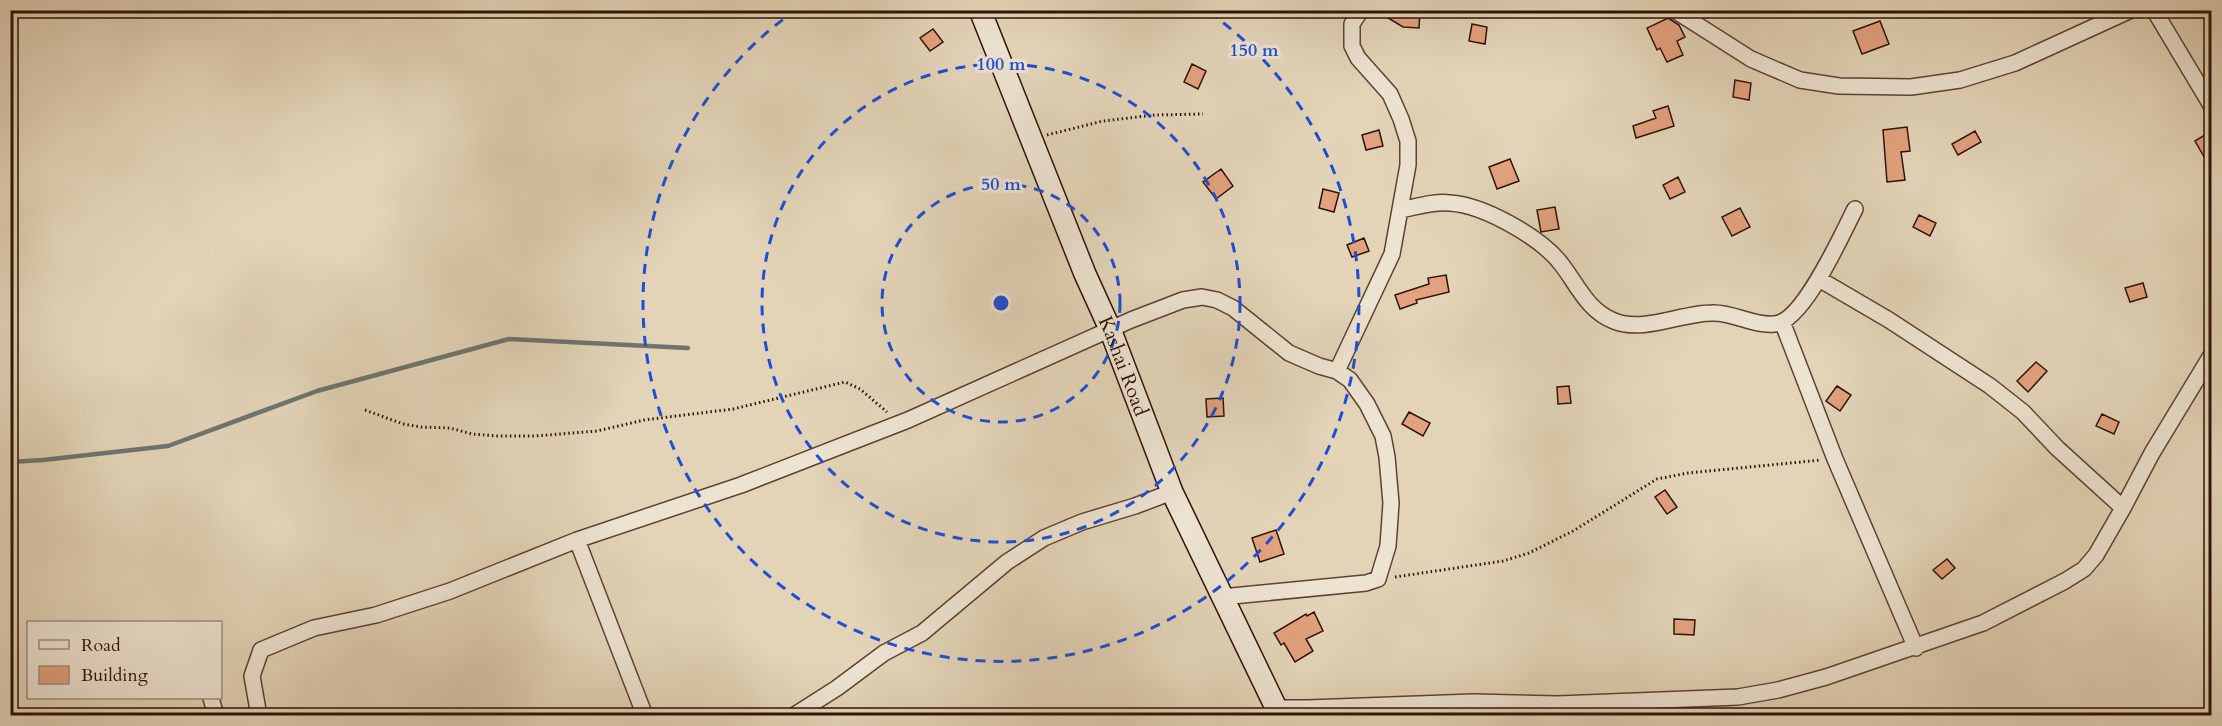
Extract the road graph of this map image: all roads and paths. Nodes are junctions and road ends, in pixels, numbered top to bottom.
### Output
1 (980, 10) edge
2 (1361, 10) edge
3 (1674, 10) edge
4 (2131, 10) edge
5 (2154, 10) edge
6 (2211, 107) edge
7 (1203, 114) dead end
8 (1031, 139) junction
9 (1855, 209) dead end
10 (1400, 210) junction
11 (1820, 279) junction
12 (1783, 324) junction
13 (1110, 329) junction
14 (2211, 354) edge
15 (1337, 370) junction
16 (365, 410) dead end
17 (908, 420) junction
18 (1835, 459) junction
19 (1172, 492) junction
20 (2123, 508) junction
21 (577, 540) junction
22 (1378, 579) junction
23 (1222, 597) junction
24 (1916, 648) junction
25 (211, 699) edge
26 (1278, 712) edge
27 (216, 716) edge
28 (259, 716) edge
29 (645, 716) edge
30 (793, 716) edge

1 - 8 street, Kashai Road
2 - 10 street
3 - 4 street
5 - 6 street
7 - 8 path
8 - 13 street, Kashai Road
9 - 11 street
10 - 12 street
10 - 15 street
11 - 12 street
11 - 20 street
12 - 18 street
13 - 15 street
13 - 17 street
13 - 19 street, Kashai Road
14 - 20 street
15 - 22 street
16 - 17 path
17 - 21 street
18 - 22 path
18 - 24 street
19 - 23 street, Kashai Road
19 - 30 street
20 - 24 street
21 - 28 street
21 - 29 street
22 - 23 street
23 - 26 street, Kashai Road
24 - 26 street
25 - 27 street

